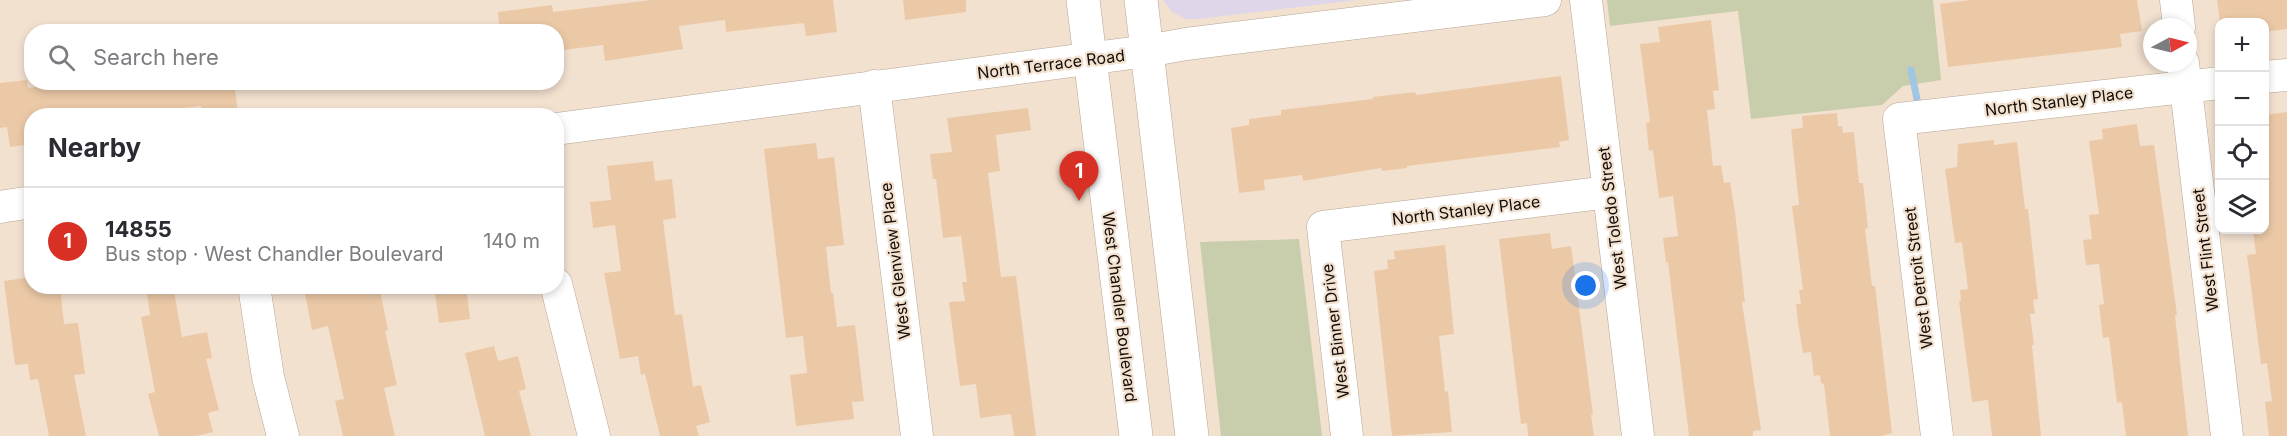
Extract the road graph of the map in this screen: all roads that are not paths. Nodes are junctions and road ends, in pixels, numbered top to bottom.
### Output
1 (1083, 0) edge
2 (1141, 0) edge
3 (1545, 0) edge
4 (1586, 0) edge
5 (2176, 0) edge
6 (2178, 18) edge
7 (1147, 51) junction
8 (1090, 59) junction
9 (2184, 75) edge
10 (2287, 75) edge
11 (2269, 77) edge
12 (2215, 82) edge
13 (874, 86) junction
14 (1899, 119) joint
15 (564, 128) edge
16 (1609, 192) junction
17 (24, 203) edge
18 (0, 207) edge
19 (1323, 227) joint
20 (255, 294) edge
21 (558, 294) edge
22 (283, 436) edge
23 (594, 436) edge
24 (917, 436) edge
25 (1136, 436) edge
26 (1192, 436) edge
27 (1347, 436) edge
28 (1638, 436) edge
29 (1937, 436) edge
30 (2227, 436) edge

1 - 8 main road, West Chandler Boulevard
2 - 7 main road
3 - 7 street, North Terrace Road
4 - 16 street, West Toledo Street
5 - 6 street
7 - 8 street, North Terrace Road
7 - 26 main road
8 - 13 street, North Terrace Road
8 - 25 main road, West Chandler Boulevard
9 - 12 street, North Stanley Place
9 - 14 street, North Stanley Place
9 - 30 street, West Flint Street
10 - 11 street
13 - 15 street, North Terrace Road
13 - 24 street, West Glenview Place
14 - 29 street, West Detroit Street
16 - 19 street, North Stanley Place
16 - 28 street, West Toledo Street
17 - 18 street
19 - 27 street, West Binner Drive
20 - 22 street
21 - 23 street

